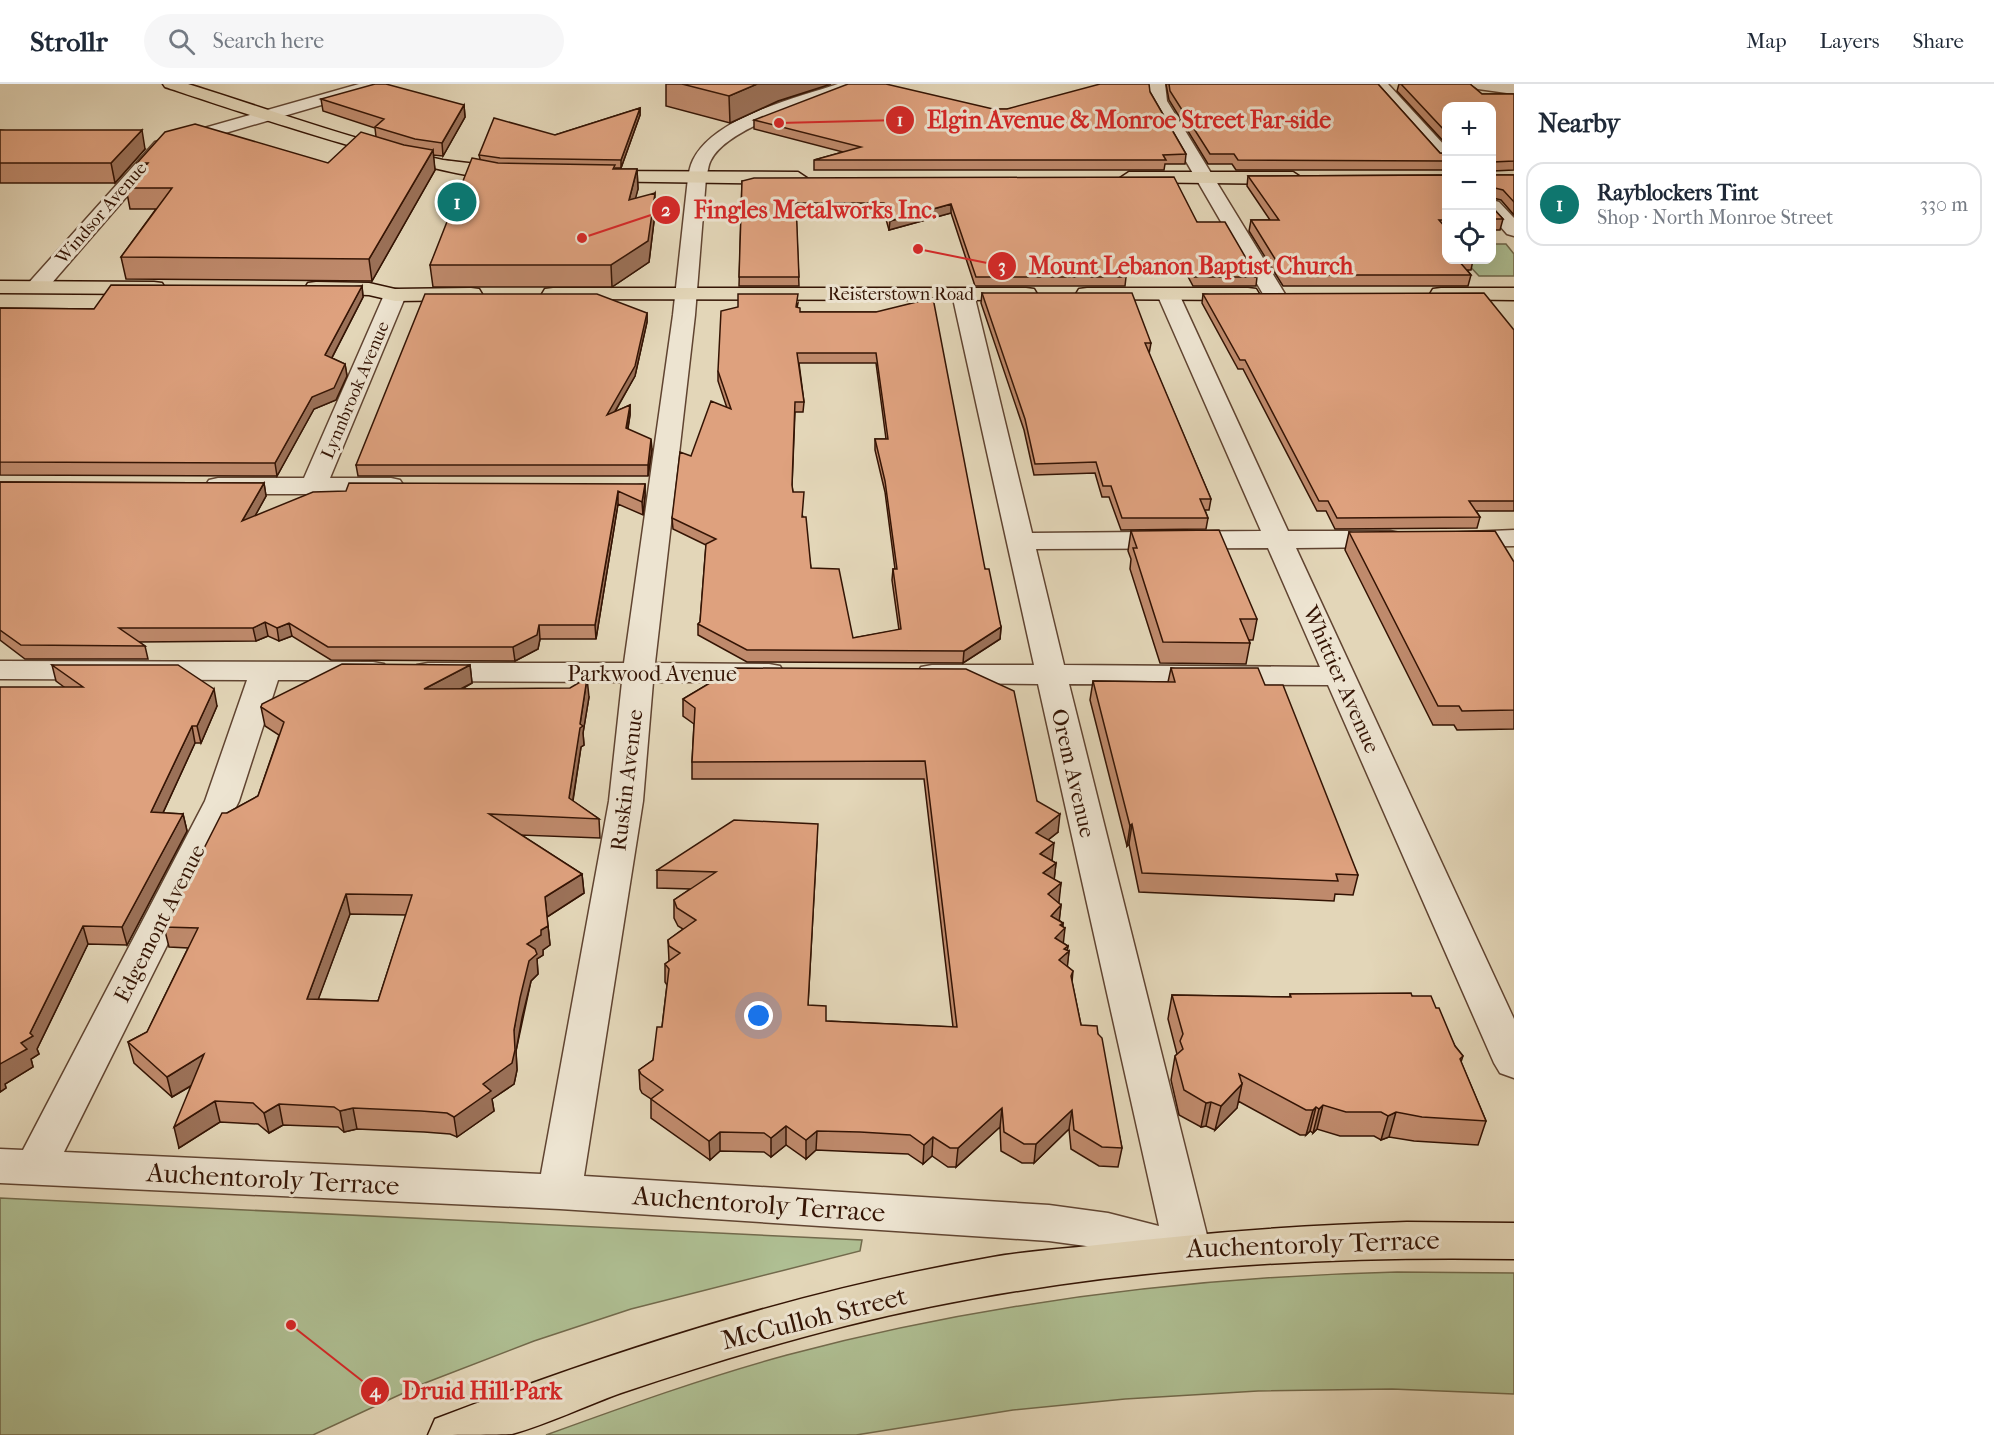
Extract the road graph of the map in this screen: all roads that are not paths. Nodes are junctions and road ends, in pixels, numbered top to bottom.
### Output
1 (171, 84) edge
2 (376, 84) edge
3 (854, 84) edge
4 (1157, 84) edge
5 (1378, 84) edge
6 (1478, 84) edge
7 (1514, 89) edge
8 (269, 114) junction
9 (1445, 156) edge
10 (535, 177) edge
11 (569, 177) edge
12 (697, 178) junction
13 (816, 178) edge
14 (1110, 178) edge
15 (1203, 178) junction
16 (1313, 178) edge
17 (1495, 210) edge
18 (1514, 230) edge
19 (0, 287) edge
20 (36, 287) junction
21 (492, 294) edge
22 (538, 294) edge
23 (687, 294) junction
24 (963, 294) junction
25 (1044, 294) edge
26 (1066, 294) edge
27 (1168, 294) junction
28 (1274, 294) junction
29 (1296, 294) edge
30 (1420, 294) edge
31 (1514, 294) edge
32 (395, 295) junction
33 (0, 302) edge
34 (198, 486) edge
35 (314, 486) junction
36 (417, 486) edge
37 (1514, 538) edge
38 (1279, 540) junction
39 (1020, 541) junction
40 (0, 670) edge
41 (266, 671) junction
42 (638, 673) junction
43 (803, 674) edge
44 (909, 674) edge
45 (1051, 675) junction
46 (1340, 676) junction
47 (1514, 1063) edge
48 (17, 1167) edge
49 (560, 1192) junction
50 (1514, 1241) edge
51 (1188, 1251) junction
52 (453, 1435) edge

1 - 8 main road
2 - 8 street, Windsor Avenue
3 - 12 street
4 - 15 street
5 - 9 street
6 - 7 street
8 - 10 main road
8 - 20 street, Windsor Avenue
11 - 12 main road
12 - 13 main road
12 - 23 street, Ruskin Avenue
14 - 15 main road
15 - 16 main road
15 - 28 street
17 - 18 street
19 - 20 main road
20 - 33 main road
21 - 32 main road
22 - 23 main road, Reisterstown Road
23 - 24 main road, Reisterstown Road
23 - 42 street, Ruskin Avenue
24 - 25 main road, Reisterstown Road
24 - 39 street, Orem Avenue
26 - 27 main road
27 - 28 main road
27 - 38 street, Whittier Avenue
28 - 29 main road
30 - 31 main road
32 - 32 main road
32 - 35 street, Lynnbrook Avenue
34 - 35 street
35 - 36 street
37 - 38 street
38 - 39 street
38 - 46 street, Whittier Avenue
39 - 45 street, Orem Avenue
40 - 41 street, Parkwood Avenue
41 - 42 street, Parkwood Avenue
41 - 48 street, Edgemont Avenue
42 - 43 street, Parkwood Avenue
42 - 49 street, Ruskin Avenue
44 - 45 street
45 - 46 street
45 - 51 street, Orem Avenue
46 - 47 street, Whittier Avenue
48 - 49 street, Auchentoroly Terrace
49 - 51 street, Auchentoroly Terrace
50 - 51 main road, Auchentoroly Terrace
51 - 52 main road, McCulloh Street

